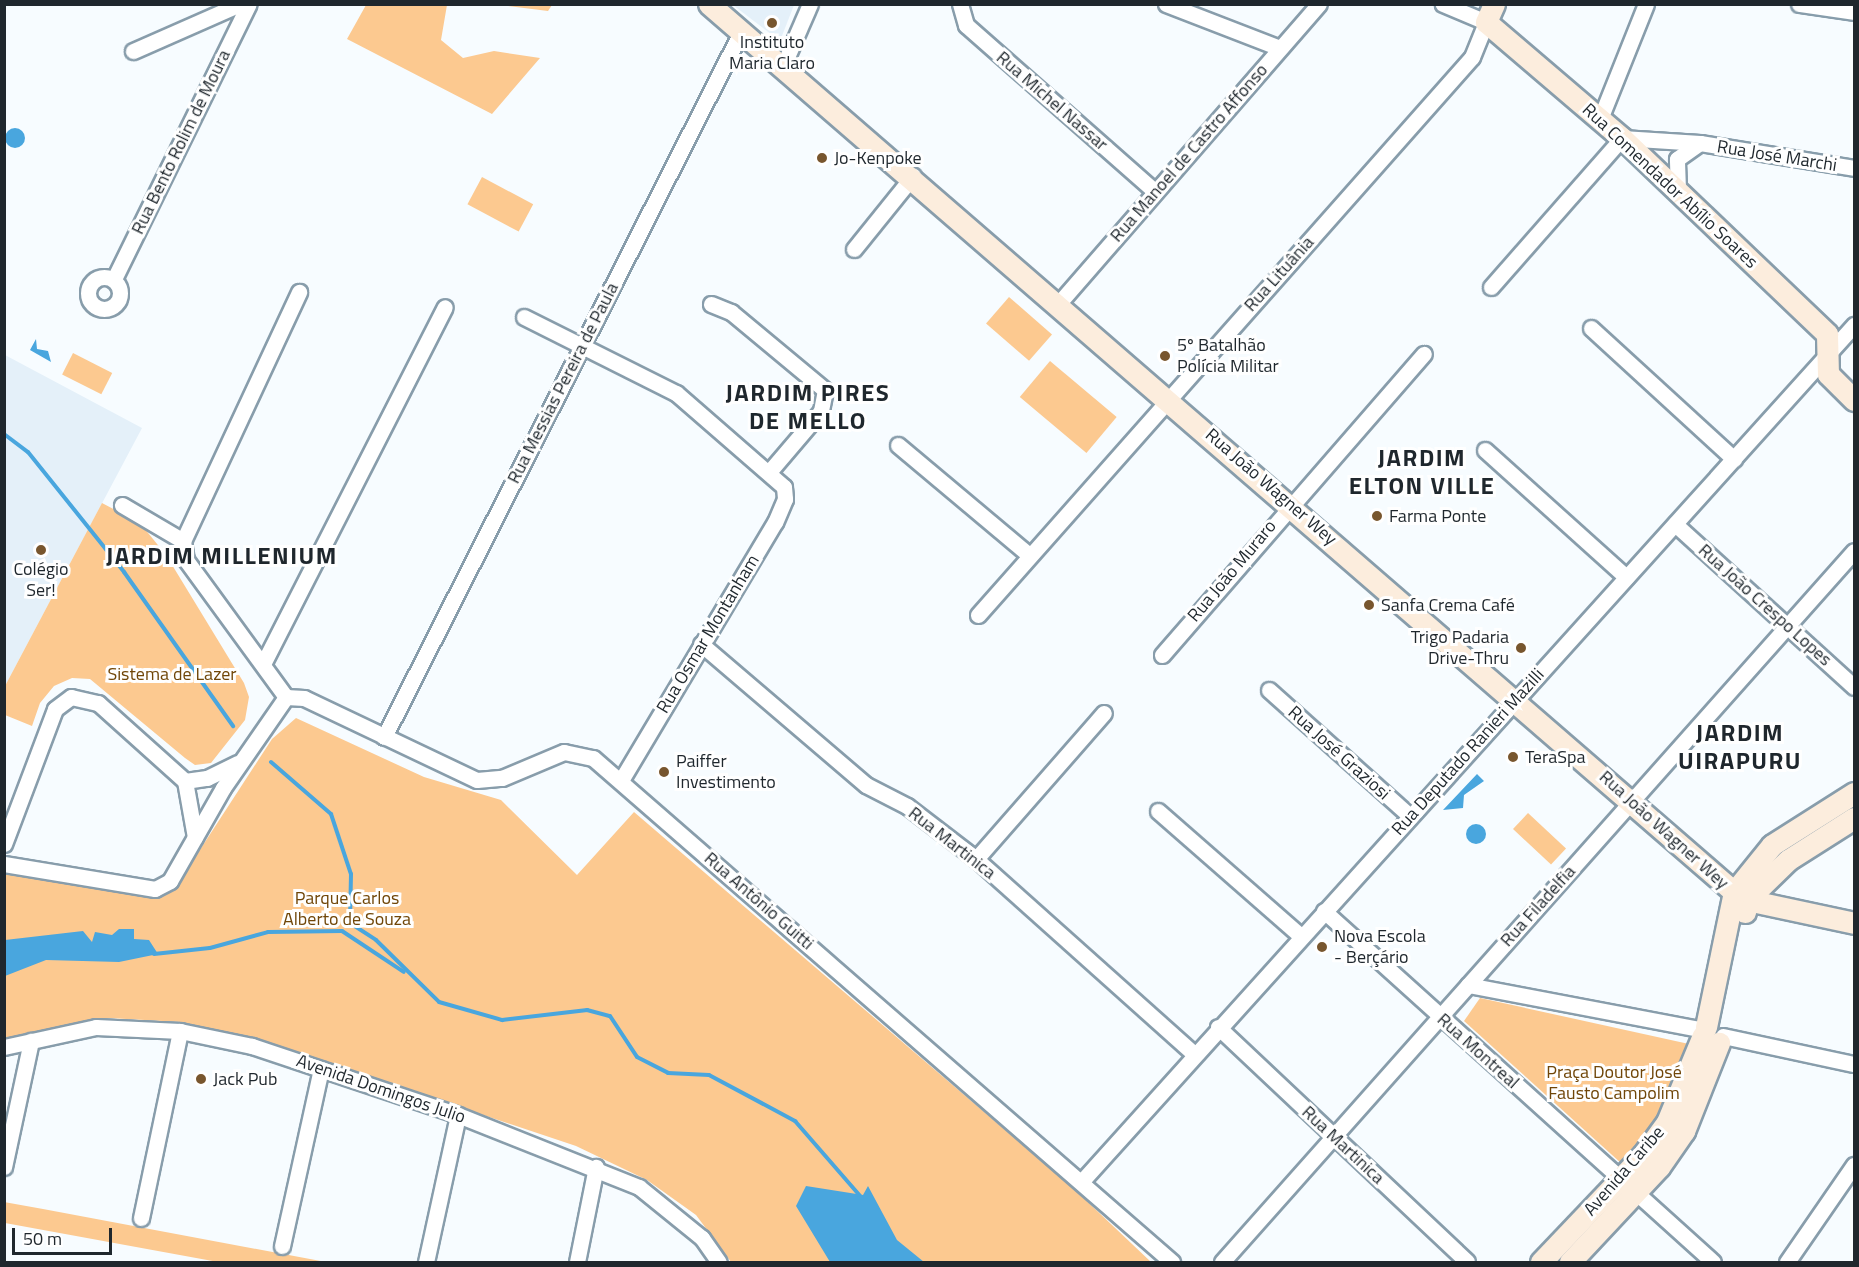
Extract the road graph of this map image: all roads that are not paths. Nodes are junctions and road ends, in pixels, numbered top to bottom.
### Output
1 (240, 4) edge
2 (249, 4) edge
3 (709, 4) edge
4 (810, 4) edge
5 (960, 4) edge
6 (1166, 4) edge
7 (1319, 4) edge
8 (1443, 4) edge
9 (1646, 4) edge
10 (1799, 4) edge
11 (1854, 12) edge
12 (1490, 13) edge
13 (742, 30) junction
14 (1280, 48) junction
15 (133, 51) dead end
16 (784, 64) junction
17 (1600, 118) junction
18 (1622, 138) junction
19 (1700, 143) junction
20 (1854, 168) edge
21 (913, 176) junction
22 (1678, 190) junction
23 (1154, 191) junction
24 (854, 249) dead end
25 (114, 279) dead end
26 (1491, 287) dead end
27 (299, 292) dead end
28 (1059, 303) junction
29 (711, 304) dead end
30 (445, 307) dead end
31 (524, 317) dead end
32 (1854, 325) edge
33 (1591, 328) dead end
34 (582, 345) junction
35 (1424, 354) dead end
36 (1827, 355) junction
37 (1169, 399) junction
38 (1854, 400) edge
39 (898, 445) dead end
40 (1485, 450) dead end
41 (1734, 459) junction
42 (769, 472) junction
43 (1290, 503) junction
44 (122, 505) dead end
45 (1674, 524) junction
46 (183, 541) junction
47 (1854, 551) edge
48 (1029, 555) junction
49 (1626, 577) junction
50 (978, 615) dead end
51 (1787, 624) junction
52 (701, 644) junction
53 (1162, 655) dead end
54 (264, 662) junction
55 (1854, 687) edge
56 (1269, 690) dead end
57 (286, 697) junction
58 (1516, 699) junction
59 (1104, 712) dead end
60 (384, 737) junction
61 (241, 761) junction
62 (622, 779) junction
63 (185, 781) junction
64 (1854, 793) edge
65 (1632, 801) junction
66 (1158, 811) dead end
67 (1410, 816) junction
68 (1854, 818) edge
69 (195, 837) junction
70 (7, 839) edge
71 (976, 859) junction
72 (4, 864) edge
73 (26, 868) junction
74 (1741, 896) junction
75 (1324, 911) junction
76 (1854, 923) edge
77 (1301, 936) junction
78 (1468, 985) junction
79 (1439, 1016) junction
80 (1218, 1027) junction
81 (180, 1031) junction
82 (1712, 1033) junction
83 (31, 1041) junction
84 (4, 1047) edge
85 (1194, 1054) junction
86 (1854, 1064) edge
87 (321, 1069) junction
88 (458, 1115) junction
89 (1334, 1136) junction
90 (1854, 1165) edge
91 (4, 1167) edge
92 (596, 1167) junction
93 (1082, 1181) junction
94 (1629, 1184) junction
95 (141, 1218) dead end
96 (282, 1246) dead end
97 (426, 1263) edge
98 (578, 1263) edge
99 (719, 1263) edge
100 (1172, 1263) edge
101 (1222, 1263) edge
102 (1467, 1263) edge
103 (1541, 1263) edge
104 (1569, 1263) edge
105 (1713, 1263) edge
106 (1787, 1263) edge

1 - 15 street
2 - 25 street, Rua Bento Rolim de Moura
3 - 13 main road, Rua João Wagner Wey
4 - 16 street
5 - 23 street, Rua Michel Nassar
6 - 14 street
7 - 14 street, Rua Manoel de Castro Affonso
8 - 12 street, Rua Comendador Abílio Soares
9 - 17 street
10 - 11 street
12 - 17 main road, Rua Comendador Abílio Soares
12 - 37 street, Rua Lituânia
13 - 16 main road, Rua João Wagner Wey
13 - 34 street, Rua Messias Pereira de Paula
14 - 23 street, Rua Manoel de Castro Affonso
16 - 21 main road, Rua João Wagner Wey
17 - 18 main road, Rua Comendador Abílio Soares
18 - 19 street, Rua José Marchi
18 - 22 main road, Rua Comendador Abílio Soares
18 - 26 street
19 - 20 street, Rua José Marchi
19 - 22 street, Rua José Marchi
21 - 24 street
21 - 28 main road, Rua João Wagner Wey
22 - 36 main road, Rua Comendador Abílio Soares
23 - 28 street, Rua Manoel de Castro Affonso
27 - 46 street
28 - 37 main road, Rua João Wagner Wey
29 - 42 street
30 - 54 street
31 - 34 street
32 - 36 street, Rua Deputado Ranieri Mazilli
33 - 41 street
34 - 42 street
34 - 60 street, Rua Messias Pereira de Paula
35 - 43 street, Rua João Muraro
36 - 38 main road, Rua Comendador Abílio Soares
36 - 41 street, Rua Deputado Ranieri Mazilli
37 - 43 main road, Rua João Wagner Wey
37 - 48 street, Rua Lituânia
39 - 48 street
40 - 49 street
41 - 45 street, Rua Deputado Ranieri Mazilli
42 - 52 street, Rua Osmar Montanham
43 - 53 street, Rua João Muraro
43 - 58 main road, Rua João Wagner Wey
44 - 46 street
45 - 49 street, Rua Deputado Ranieri Mazilli
45 - 51 street, Rua João Crespo Lopes
46 - 54 street
47 - 51 street, Rua Filadelfia
48 - 50 street, Rua Lituânia
49 - 58 street, Rua Deputado Ranieri Mazilli
51 - 55 street, Rua João Crespo Lopes
51 - 65 street, Rua Filadelfia
52 - 62 street, Rua Osmar Montanham
52 - 71 street, Rua Martinica
54 - 57 street
56 - 67 street, Rua José Graziosi
57 - 60 street, Rua Antônio Guitti
57 - 61 street
58 - 65 main road, Rua João Wagner Wey
58 - 67 street, Rua Deputado Ranieri Mazilli
59 - 71 street
60 - 62 street, Rua Antônio Guitti
61 - 63 street
61 - 69 street
62 - 93 street, Rua Antônio Guitti
63 - 69 street
63 - 70 street
64 - 74 main road, Avenida Caribe
65 - 74 main road, Rua João Wagner Wey
65 - 78 street, Rua Filadelfia
66 - 77 street
67 - 75 street, Rua Deputado Ranieri Mazilli
68 - 74 main road
69 - 73 street
70 - 73 street
71 - 85 street, Rua Martinica
72 - 73 street
74 - 76 main road, Rua João Wagner Wey
74 - 82 main road, Avenida Caribe
75 - 77 street, Rua Deputado Ranieri Mazilli
75 - 79 street, Rua Montreal
77 - 80 street, Rua Deputado Ranieri Mazilli
78 - 79 street, Rua Filadelfia
78 - 82 street
79 - 89 street, Rua Filadelfia
79 - 94 street, Rua Montreal
80 - 85 street, Rua Deputado Ranieri Mazilli
80 - 89 street, Rua Martinica
81 - 83 street, Avenida Domingos Julio
81 - 87 street, Avenida Domingos Julio
81 - 95 street
82 - 86 street
82 - 94 main road, Avenida Caribe
83 - 84 street, Avenida Domingos Julio
83 - 91 street
85 - 93 street, Rua Deputado Ranieri Mazilli
87 - 88 street, Avenida Domingos Julio
87 - 96 street
88 - 92 street, Avenida Domingos Julio
88 - 97 street
89 - 101 street, Rua Filadelfia
89 - 102 street, Rua Martinica
90 - 106 street
92 - 98 street
92 - 99 street, Avenida Domingos Julio
93 - 100 street, Rua Antônio Guitti
94 - 103 main road, Avenida Caribe
94 - 104 main road, Avenida Caribe
94 - 105 street, Rua Montreal

